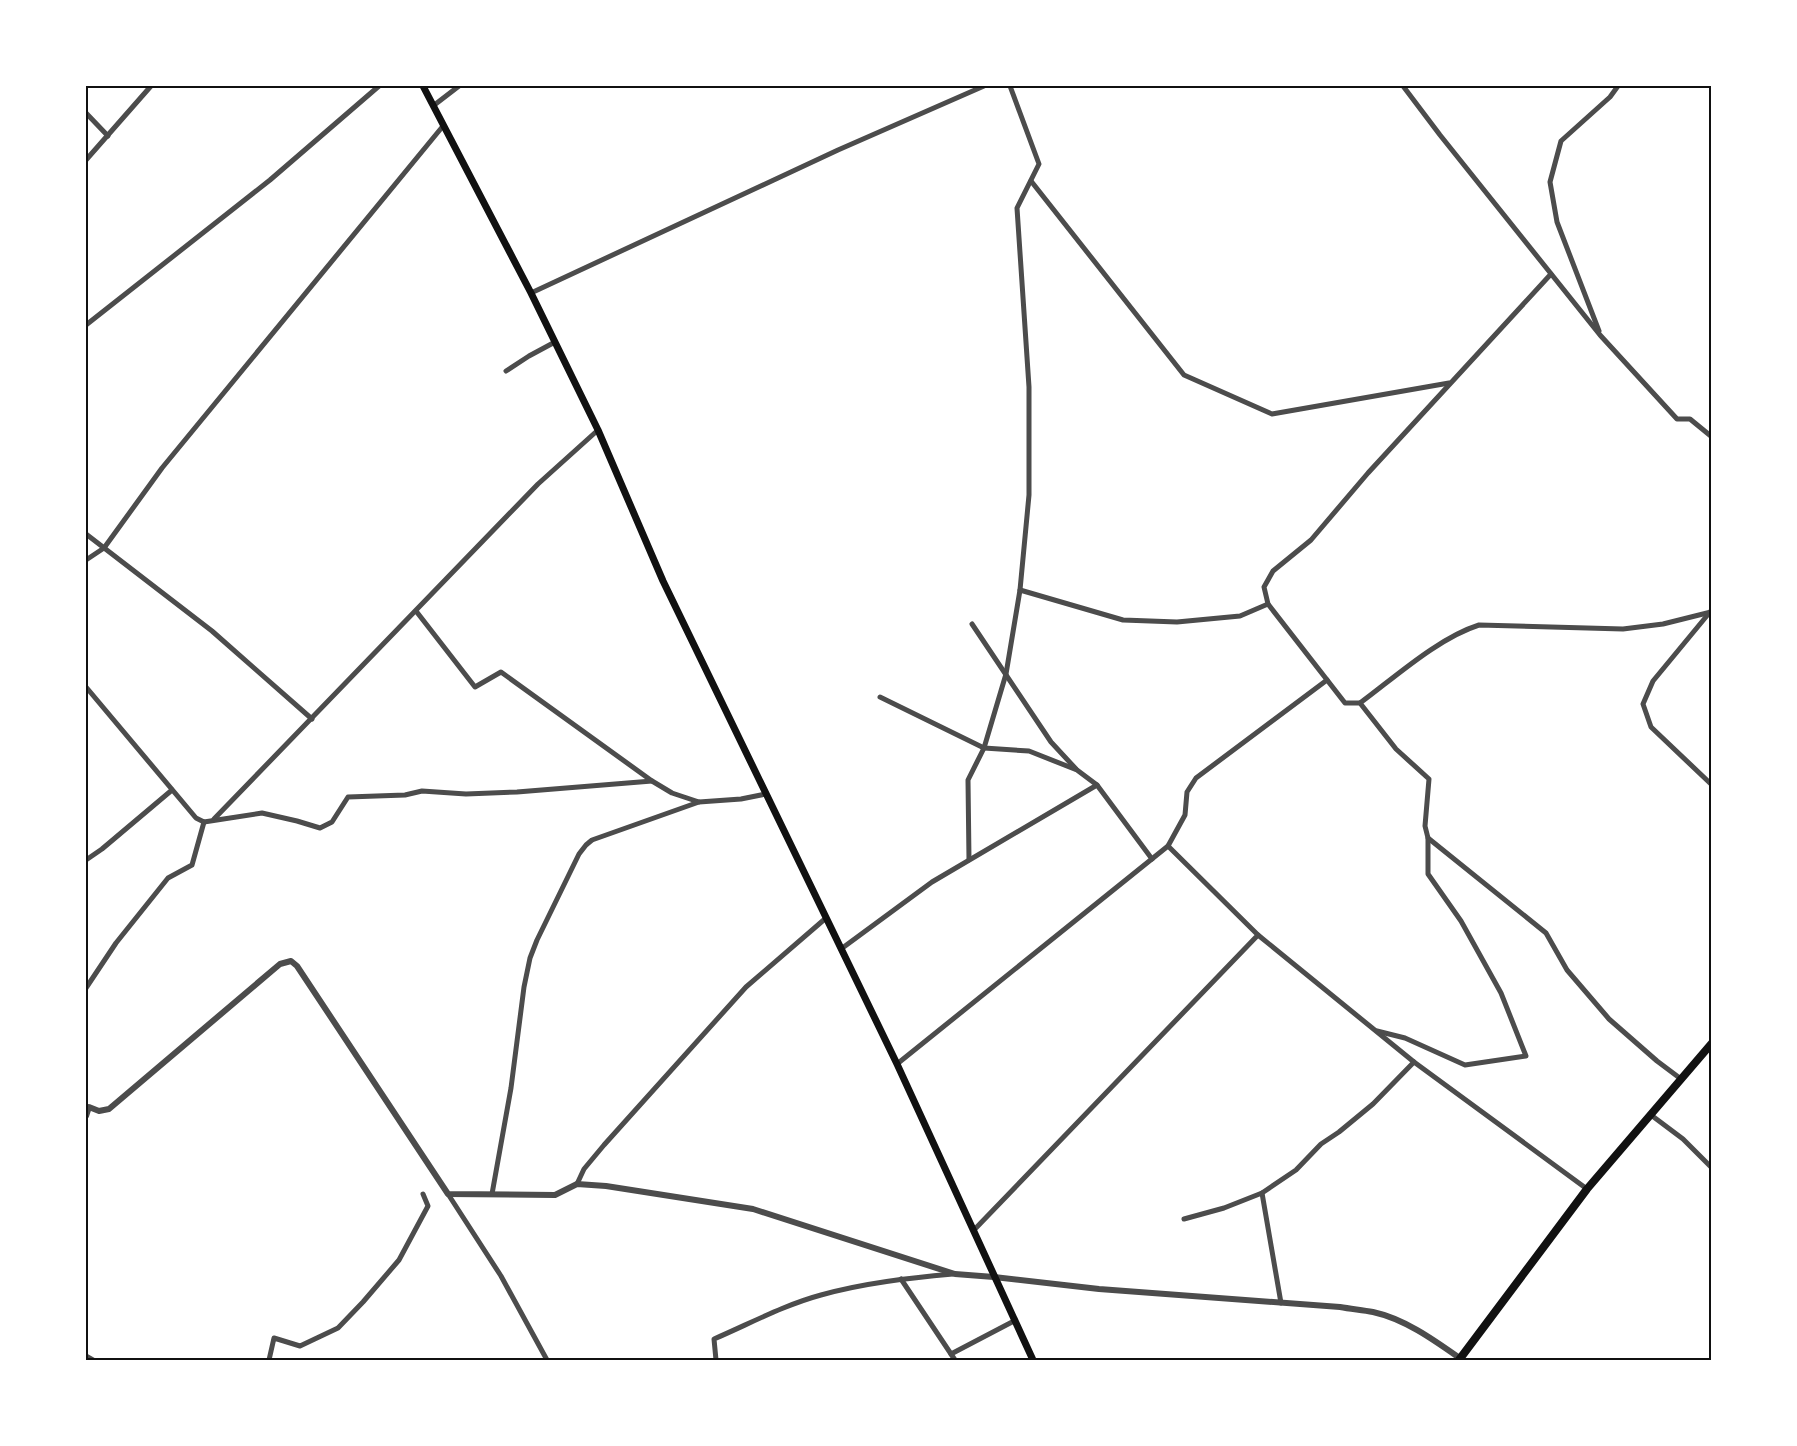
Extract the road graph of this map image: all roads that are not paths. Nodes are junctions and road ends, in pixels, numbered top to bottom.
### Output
1 (151, 86) edge
2 (380, 86) edge
3 (423, 86) edge
4 (459, 86) edge
5 (984, 86) edge
6 (1010, 86) edge
7 (1403, 86) edge
8 (1618, 86) edge
9 (433, 106) junction
10 (86, 114) edge
11 (443, 126) junction
12 (108, 135) junction
13 (86, 160) edge
14 (1031, 181) junction
15 (1551, 274) junction
16 (531, 293) junction
17 (86, 325) edge
18 (1600, 335) junction
19 (555, 342) junction
20 (506, 371) dead end
21 (1451, 383) junction
22 (598, 429) junction
23 (1712, 437) edge
24 (86, 534) edge
25 (104, 548) junction
26 (86, 560) edge
27 (1020, 590) junction
28 (1268, 604) junction
29 (416, 611) junction
30 (1711, 611) edge
31 (972, 624) dead end
32 (1006, 674) junction
33 (1327, 680) junction
34 (86, 689) edge
35 (880, 697) dead end
36 (1360, 703) junction
37 (312, 719) junction
38 (984, 748) junction
39 (1077, 770) junction
40 (652, 781) junction
41 (1097, 785) junction
42 (1712, 785) edge
43 (172, 790) junction
44 (766, 794) junction
45 (699, 802) junction
46 (207, 822) junction
47 (1428, 838) junction
48 (1168, 846) junction
49 (1152, 859) junction
50 (86, 860) edge
51 (969, 860) junction
52 (826, 918) junction
53 (1258, 935) junction
54 (841, 949) junction
55 (86, 988) edge
56 (1374, 1030) junction
57 (1712, 1043) edge
58 (1414, 1062) junction
59 (897, 1064) junction
60 (1681, 1079) junction
61 (86, 1105) edge
62 (1651, 1115) junction
63 (86, 1116) edge
64 (1712, 1168) edge
65 (577, 1184) junction
66 (1587, 1189) junction
67 (1262, 1193) junction
68 (423, 1194) dead end
69 (448, 1194) junction
70 (492, 1194) junction
71 (1184, 1219) dead end
72 (974, 1230) junction
73 (955, 1274) junction
74 (994, 1277) junction
75 (901, 1279) junction
76 (1281, 1303) junction
77 (1014, 1321) junction
78 (951, 1354) junction
79 (86, 1356) edge
80 (93, 1360) edge
81 (269, 1360) edge
82 (547, 1360) edge
83 (716, 1360) edge
84 (955, 1360) edge
85 (1033, 1360) edge
86 (1460, 1360) edge

1 - 12 street
2 - 17 street
3 - 9 main road
4 - 9 street
5 - 16 street
6 - 14 street
7 - 15 street
8 - 18 street
9 - 11 main road
10 - 12 street
11 - 16 main road
11 - 25 street
12 - 13 street
14 - 21 street
14 - 27 street
15 - 18 street
15 - 21 street
16 - 19 main road
18 - 23 street
19 - 20 street
19 - 22 main road
21 - 28 street
22 - 29 street
22 - 44 main road
24 - 25 street
25 - 26 street
25 - 37 street
27 - 28 street
27 - 32 street
28 - 33 street
29 - 37 street
29 - 40 street
30 - 36 street
30 - 42 street
31 - 32 street
32 - 38 street
32 - 39 street
33 - 36 street
33 - 48 street
34 - 43 street
35 - 38 street
36 - 47 street
37 - 46 street
38 - 39 street
38 - 51 street
39 - 41 street
40 - 45 street
40 - 46 street
41 - 49 street
41 - 51 street
43 - 46 street
43 - 50 street
44 - 45 street
44 - 52 main road
45 - 70 street
46 - 55 street
47 - 56 street
47 - 60 street
48 - 49 street
48 - 53 street
49 - 59 street
51 - 54 street
52 - 54 main road
52 - 65 street
53 - 56 street
53 - 72 street
54 - 59 main road
56 - 58 street
57 - 60 highway
58 - 66 street
58 - 67 street
59 - 72 main road
60 - 62 highway
61 - 63 street
61 - 69 street
62 - 64 street
62 - 66 highway
65 - 70 street
65 - 73 street
66 - 86 highway
67 - 71 street
67 - 76 street
68 - 81 street
69 - 70 street
69 - 82 street
72 - 74 main road
73 - 74 street
73 - 75 street
74 - 76 street
74 - 77 main road
75 - 78 street
75 - 83 street
76 - 86 street
77 - 78 street
77 - 85 main road
78 - 84 street
79 - 80 street

